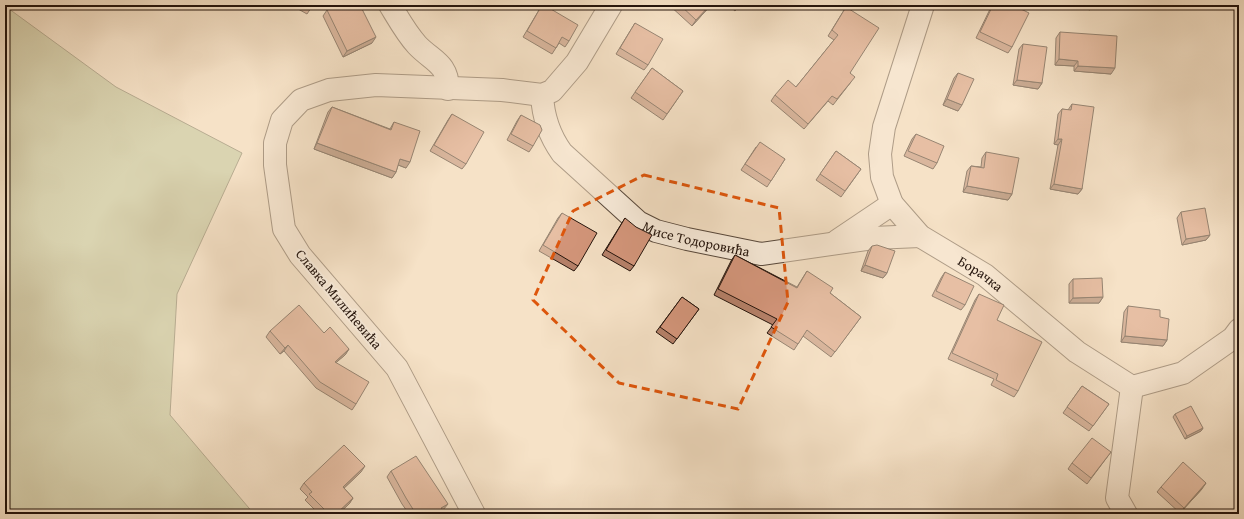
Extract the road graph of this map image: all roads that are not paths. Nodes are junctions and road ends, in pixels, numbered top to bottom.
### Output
1 (390, 5) edge
2 (611, 5) edge
3 (923, 5) edge
4 (448, 89) junction
5 (542, 95) junction
6 (892, 204) junction
7 (920, 236) junction
8 (833, 244) junction
9 (1239, 330) edge
10 (1132, 387) junction
11 (474, 514) edge
12 (1126, 514) edge

1 - 4 street
2 - 5 street
3 - 6 street, Борачка
4 - 5 street, Славка Милићевића
4 - 11 street, Славка Милићевића
5 - 8 street, Мисе Тодоровића
6 - 7 street, Борачка
6 - 8 street
7 - 8 street, Мисе Тодоровића
7 - 10 street, Борачка
9 - 10 street
10 - 12 street

